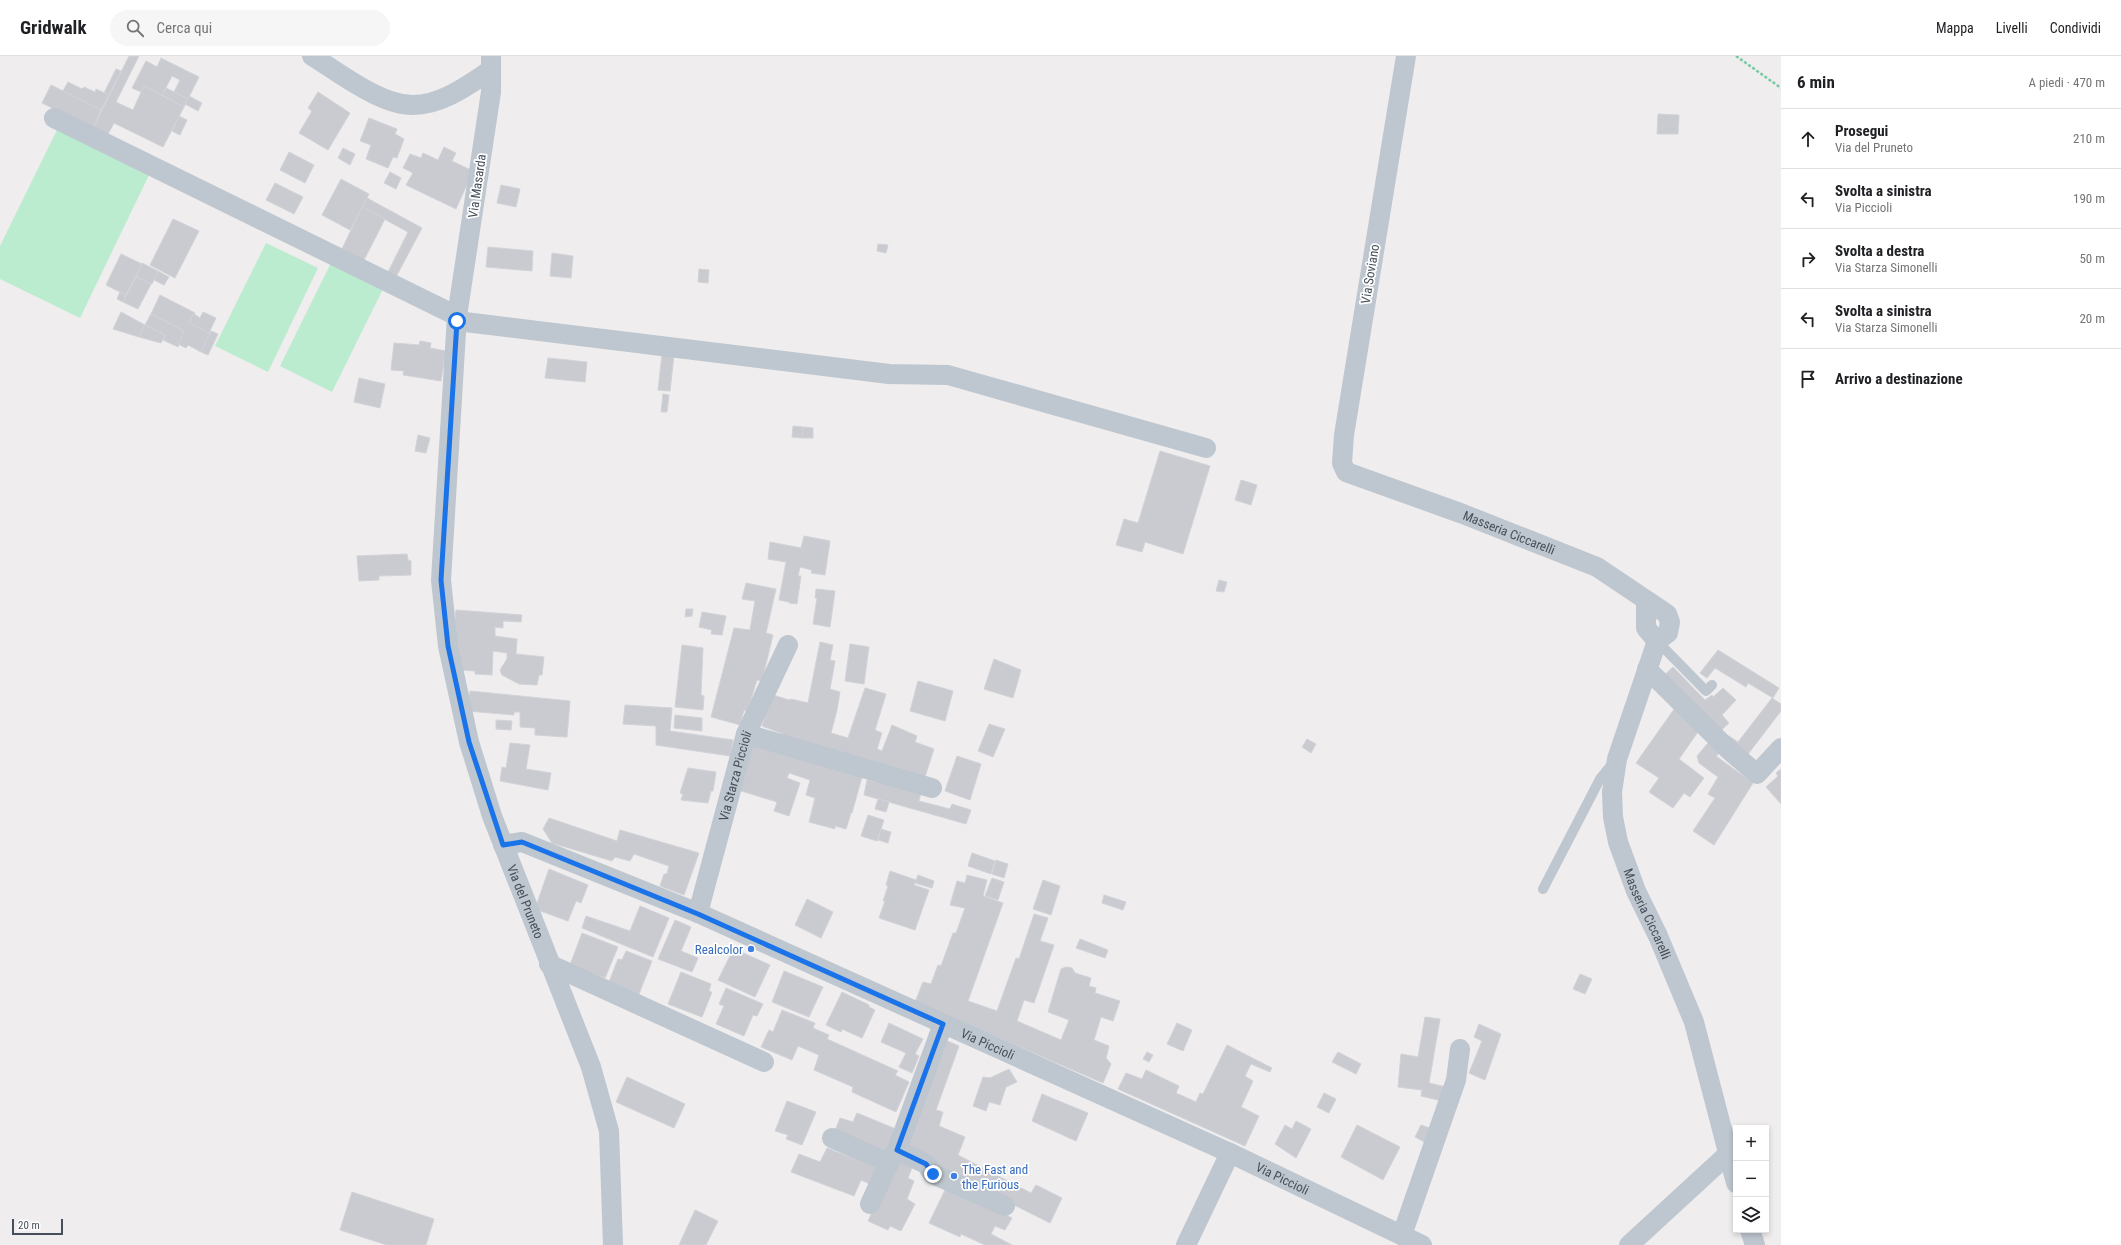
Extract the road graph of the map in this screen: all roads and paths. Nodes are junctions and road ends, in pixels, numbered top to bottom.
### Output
1 (312, 56) edge
2 (1406, 56) edge
3 (1736, 56) edge
4 (491, 63) edge
5 (1781, 88) edge
6 (54, 118) dead end
7 (457, 318) junction
8 (1206, 448) dead end
9 (1364, 479) joint
10 (1656, 641) junction
11 (788, 645) dead end
12 (1647, 669) junction
13 (1712, 685) dead end
14 (746, 734) junction
15 (1781, 748) edge
16 (1617, 759) junction
17 (932, 788) dead end
18 (503, 845) junction
19 (1543, 889) dead end
20 (698, 914) junction
21 (549, 964) junction
22 (943, 1024) junction
23 (1460, 1049) dead end
24 (764, 1062) dead end
25 (832, 1138) dead end
26 (1230, 1153) junction
27 (1728, 1154) junction
28 (893, 1156) junction
29 (1733, 1173) edge
30 (870, 1204) dead end
31 (1005, 1206) dead end
32 (1751, 1233) edge
33 (1402, 1235) junction
34 (613, 1245) edge
35 (1186, 1245) edge
36 (1422, 1245) edge
37 (1629, 1245) edge
38 (1755, 1245) edge

1 - 4 street
2 - 9 street, Via Soviano
3 - 5 path
4 - 7 street, Via Masarda
6 - 7 street
7 - 8 street
7 - 18 street, Via del Pruneto
9 - 10 street, Masseria Ciccarelli
10 - 12 street, Masseria Ciccarelli
10 - 13 lane
11 - 14 street, Via Starza Piccioli
12 - 15 street
12 - 16 street, Masseria Ciccarelli
14 - 17 street
14 - 20 street, Via Starza Piccioli
16 - 19 lane
16 - 27 street, Masseria Ciccarelli
18 - 20 street, Via Piccioli
18 - 21 street, Via del Pruneto
20 - 22 street, Via Piccioli
21 - 24 street
21 - 34 street, Via del Pruneto
22 - 26 street, Via Piccioli
22 - 28 street
23 - 33 street
25 - 28 street
26 - 33 street, Via Piccioli
26 - 35 street
27 - 29 street, Masseria Ciccarelli
27 - 37 street
28 - 30 street
28 - 31 street
32 - 38 street
33 - 36 street, Via Piccioli

